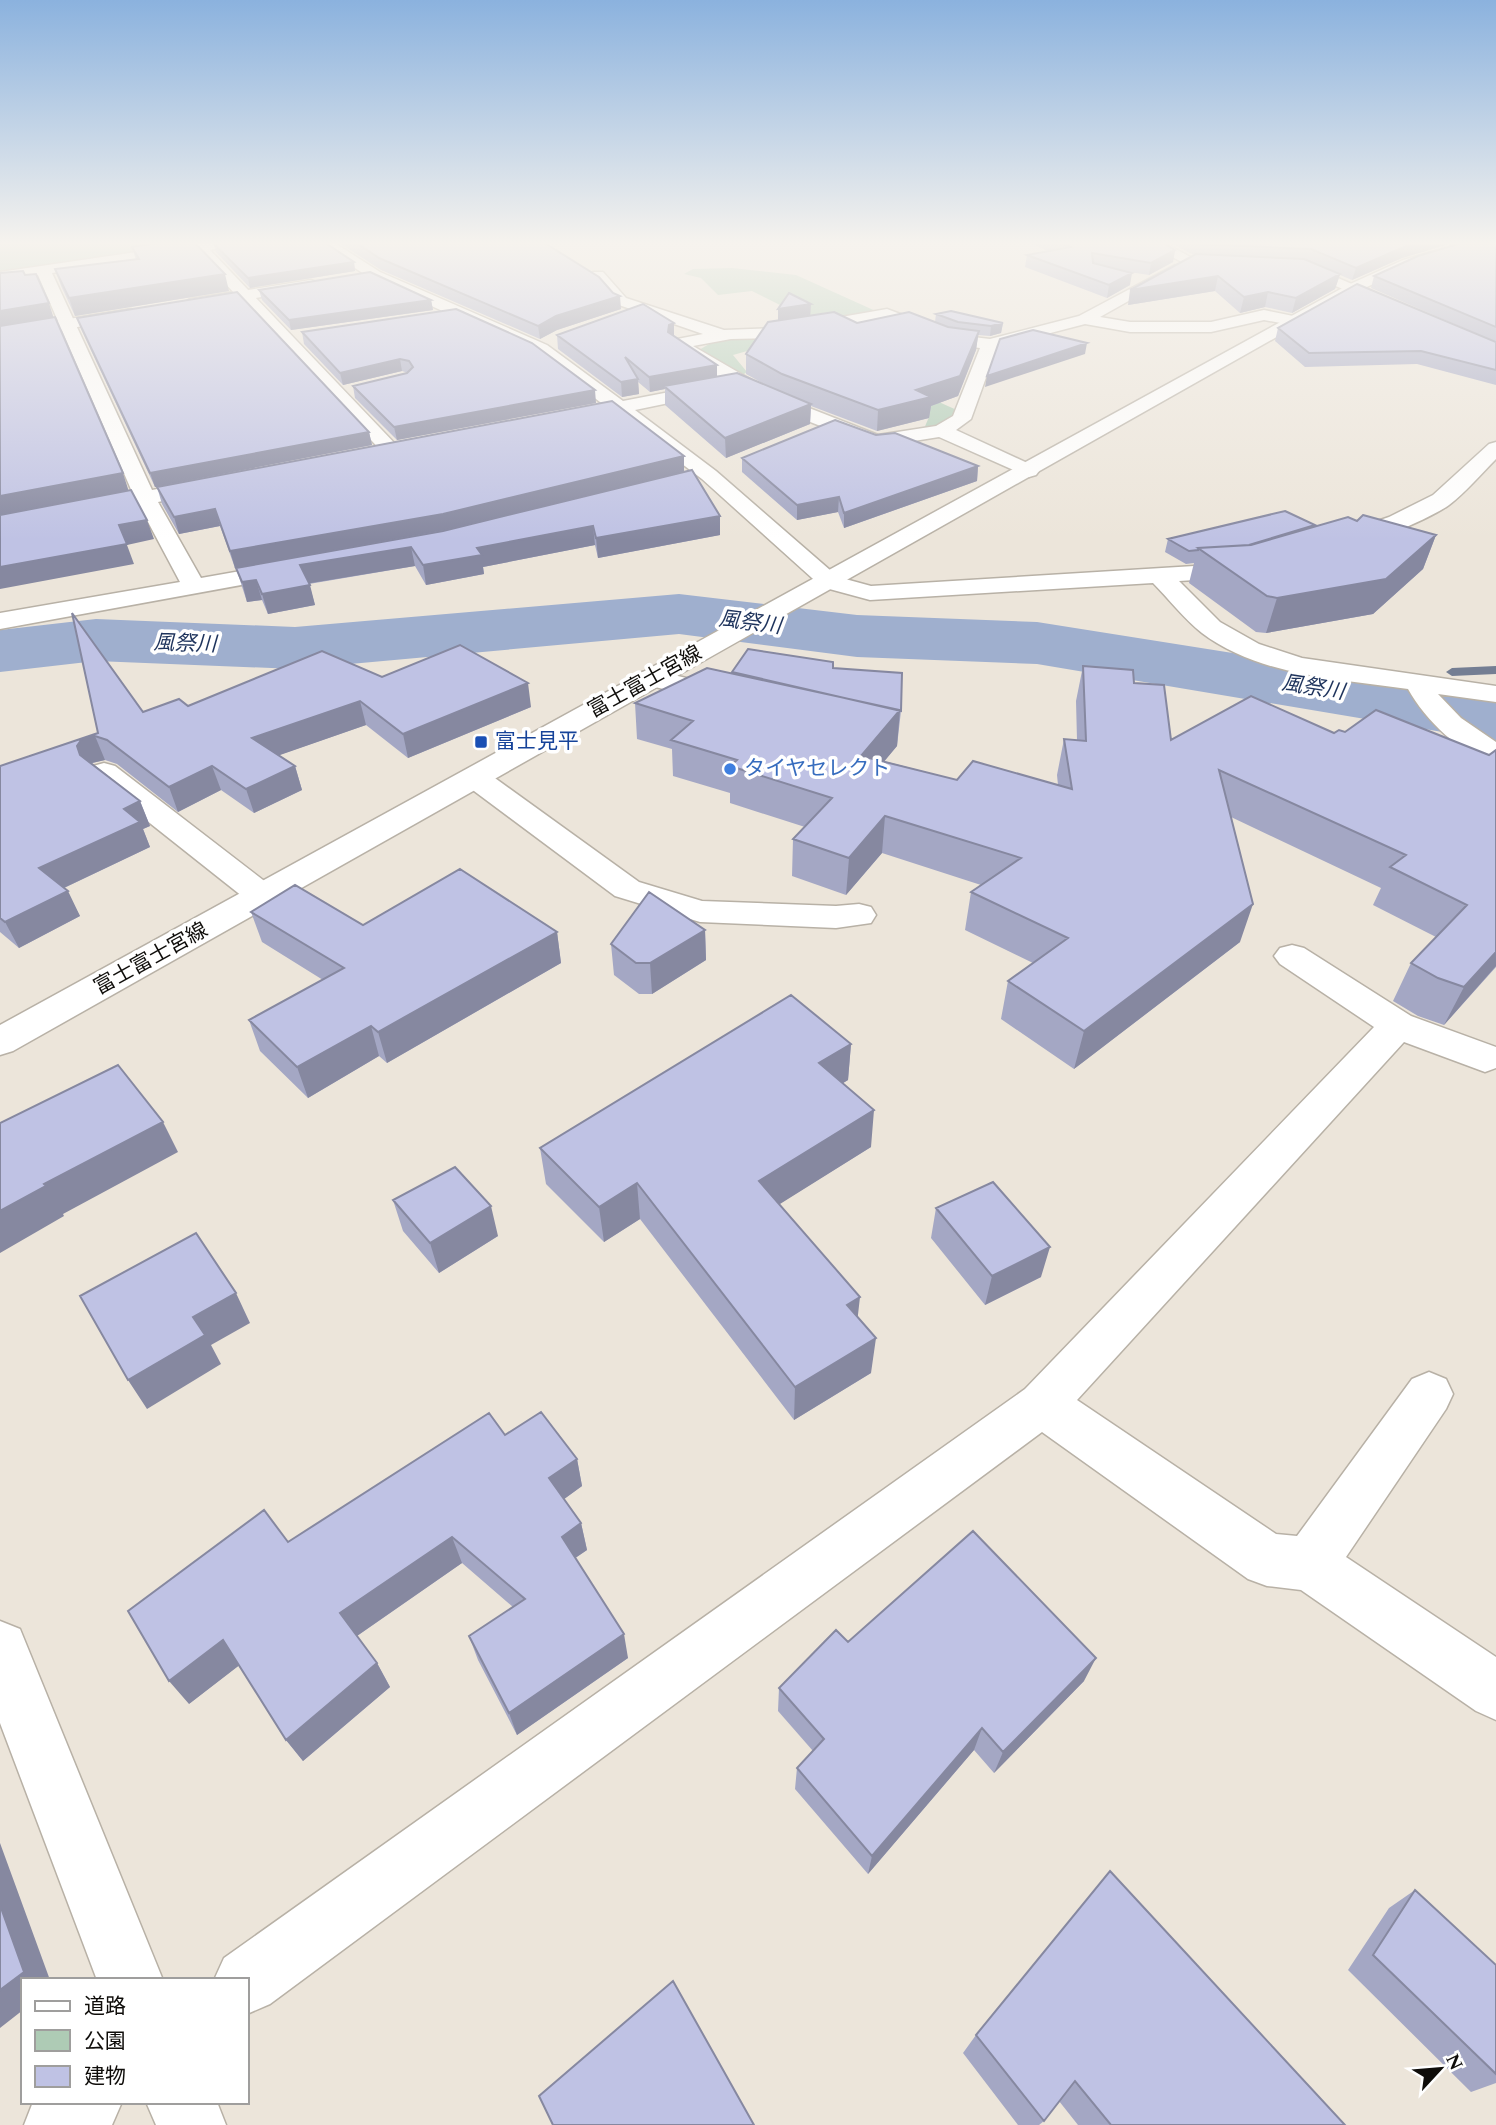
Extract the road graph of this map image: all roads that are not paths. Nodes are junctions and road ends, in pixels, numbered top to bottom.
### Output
1 (77, 341) edge
2 (287, 341) edge
3 (534, 341) edge
4 (692, 341) edge
5 (964, 341) edge
6 (1001, 341) edge
7 (1261, 341) edge
8 (990, 344) junction
9 (740, 383) junction
10 (363, 388) edge
11 (336, 395) junction
12 (619, 408) junction
13 (579, 416) edge
14 (837, 423) junction
15 (941, 431) junction
16 (799, 437) edge
17 (418, 446) edge
18 (1496, 448) edge
19 (392, 451) junction
20 (364, 456) edge
21 (720, 470) junction
22 (1029, 471) junction
23 (684, 481) edge
24 (227, 482) edge
25 (145, 497) junction
26 (0, 526) edge
27 (1324, 546) edge
28 (1264, 564) edge
29 (313, 565) edge
30 (1159, 575) junction
31 (830, 582) junction
32 (194, 586) junction
33 (0, 621) edge
34 (652, 678) junction
35 (1418, 684) junction
36 (1496, 694) edge
37 (759, 703) edge
38 (1496, 754) edge
39 (104, 772) edge
40 (477, 779) junction
41 (264, 897) junction
42 (859, 915) dead end
43 (1292, 956) dead end
44 (1398, 1025) junction
45 (0, 1042) edge
46 (1493, 1057) edge
47 (1429, 1394) dead end
48 (1042, 1404) junction
49 (1310, 1564) junction
50 (0, 1648) edge
51 (1496, 1690) edge
52 (129, 1978) edge
53 (248, 1980) edge
54 (84, 2104) edge
55 (182, 2104) edge
56 (58, 2125) edge
57 (191, 2125) edge

1 - 25 street
2 - 11 street
3 - 12 street
4 - 9 street
5 - 8 street
6 - 8 street
7 - 22 street, 富士富士宮線
8 - 15 street
9 - 12 street
9 - 14 street
10 - 11 street
11 - 19 street
12 - 13 street
12 - 21 street
14 - 15 street
14 - 16 street
15 - 22 street
17 - 19 street
18 - 27 street
19 - 20 street
21 - 23 street
21 - 31 street
22 - 31 street, 富士富士宮線
24 - 25 street
25 - 26 street
25 - 32 street
28 - 30 street
29 - 32 street
30 - 31 street
30 - 35 street
31 - 34 street, 富士富士宮線
32 - 33 street
34 - 37 street
34 - 40 street, 富士富士宮線
35 - 36 street
35 - 38 street
39 - 41 street
40 - 41 street, 富士富士宮線
40 - 42 street
41 - 45 street, 富士富士宮線
43 - 44 street
44 - 46 street
44 - 48 street
47 - 49 street
48 - 49 street
48 - 53 street
49 - 51 street
50 - 52 street
54 - 56 street
55 - 57 street

